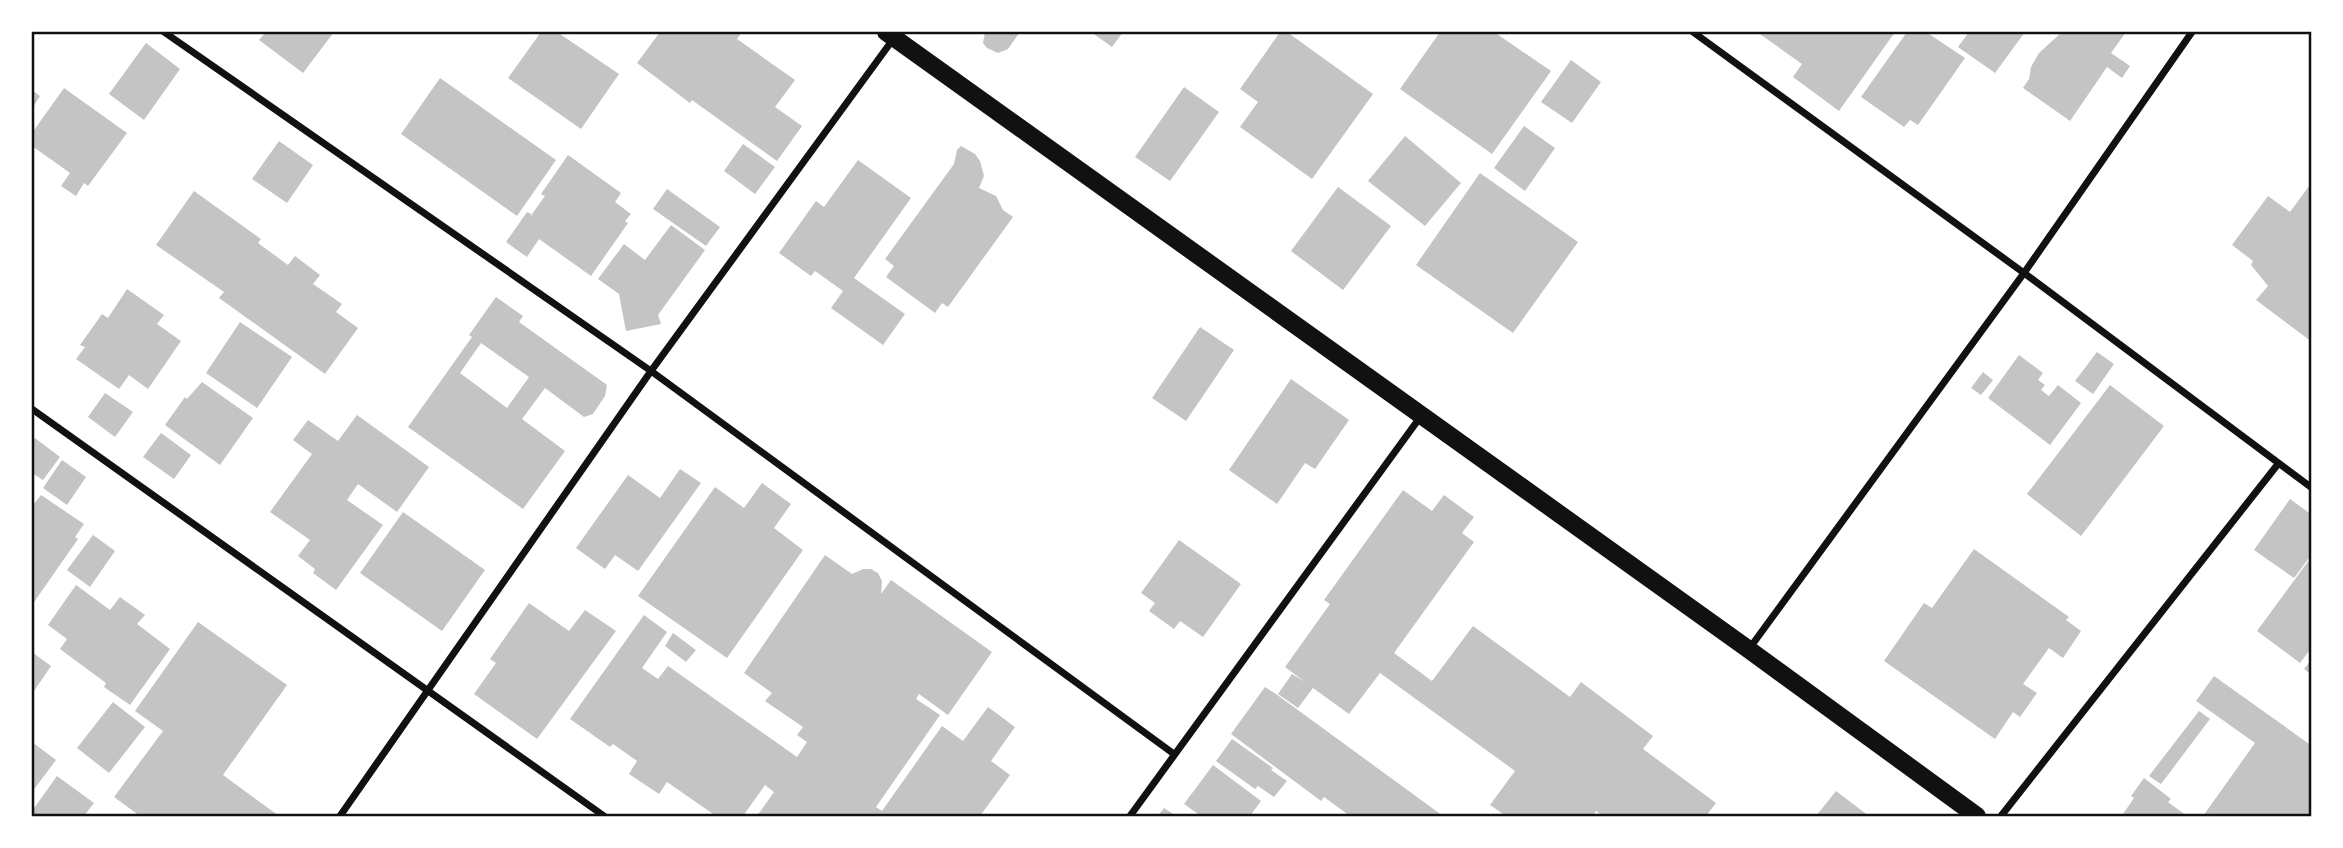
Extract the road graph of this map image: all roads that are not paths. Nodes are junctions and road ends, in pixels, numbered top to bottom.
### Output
1 (164, 32) edge
2 (1693, 32) edge
3 (2192, 32) edge
4 (893, 33) edge
5 (2024, 273) junction
6 (651, 371) junction
7 (32, 409) edge
8 (1422, 416) junction
9 (2278, 464) junction
10 (2312, 488) edge
11 (1748, 649) junction
12 (429, 691) junction
13 (1174, 754) junction
14 (340, 817) edge
15 (604, 817) edge
16 (1130, 817) edge
17 (1977, 817) edge
18 (2001, 817) edge

1 - 6 street
2 - 5 street
3 - 5 street
4 - 6 street
4 - 8 main road
5 - 9 street
5 - 11 street
6 - 12 street
6 - 13 street
7 - 12 street
8 - 11 main road
8 - 13 street
9 - 10 street
9 - 18 street
11 - 17 main road
12 - 14 street
12 - 15 street
13 - 16 street

